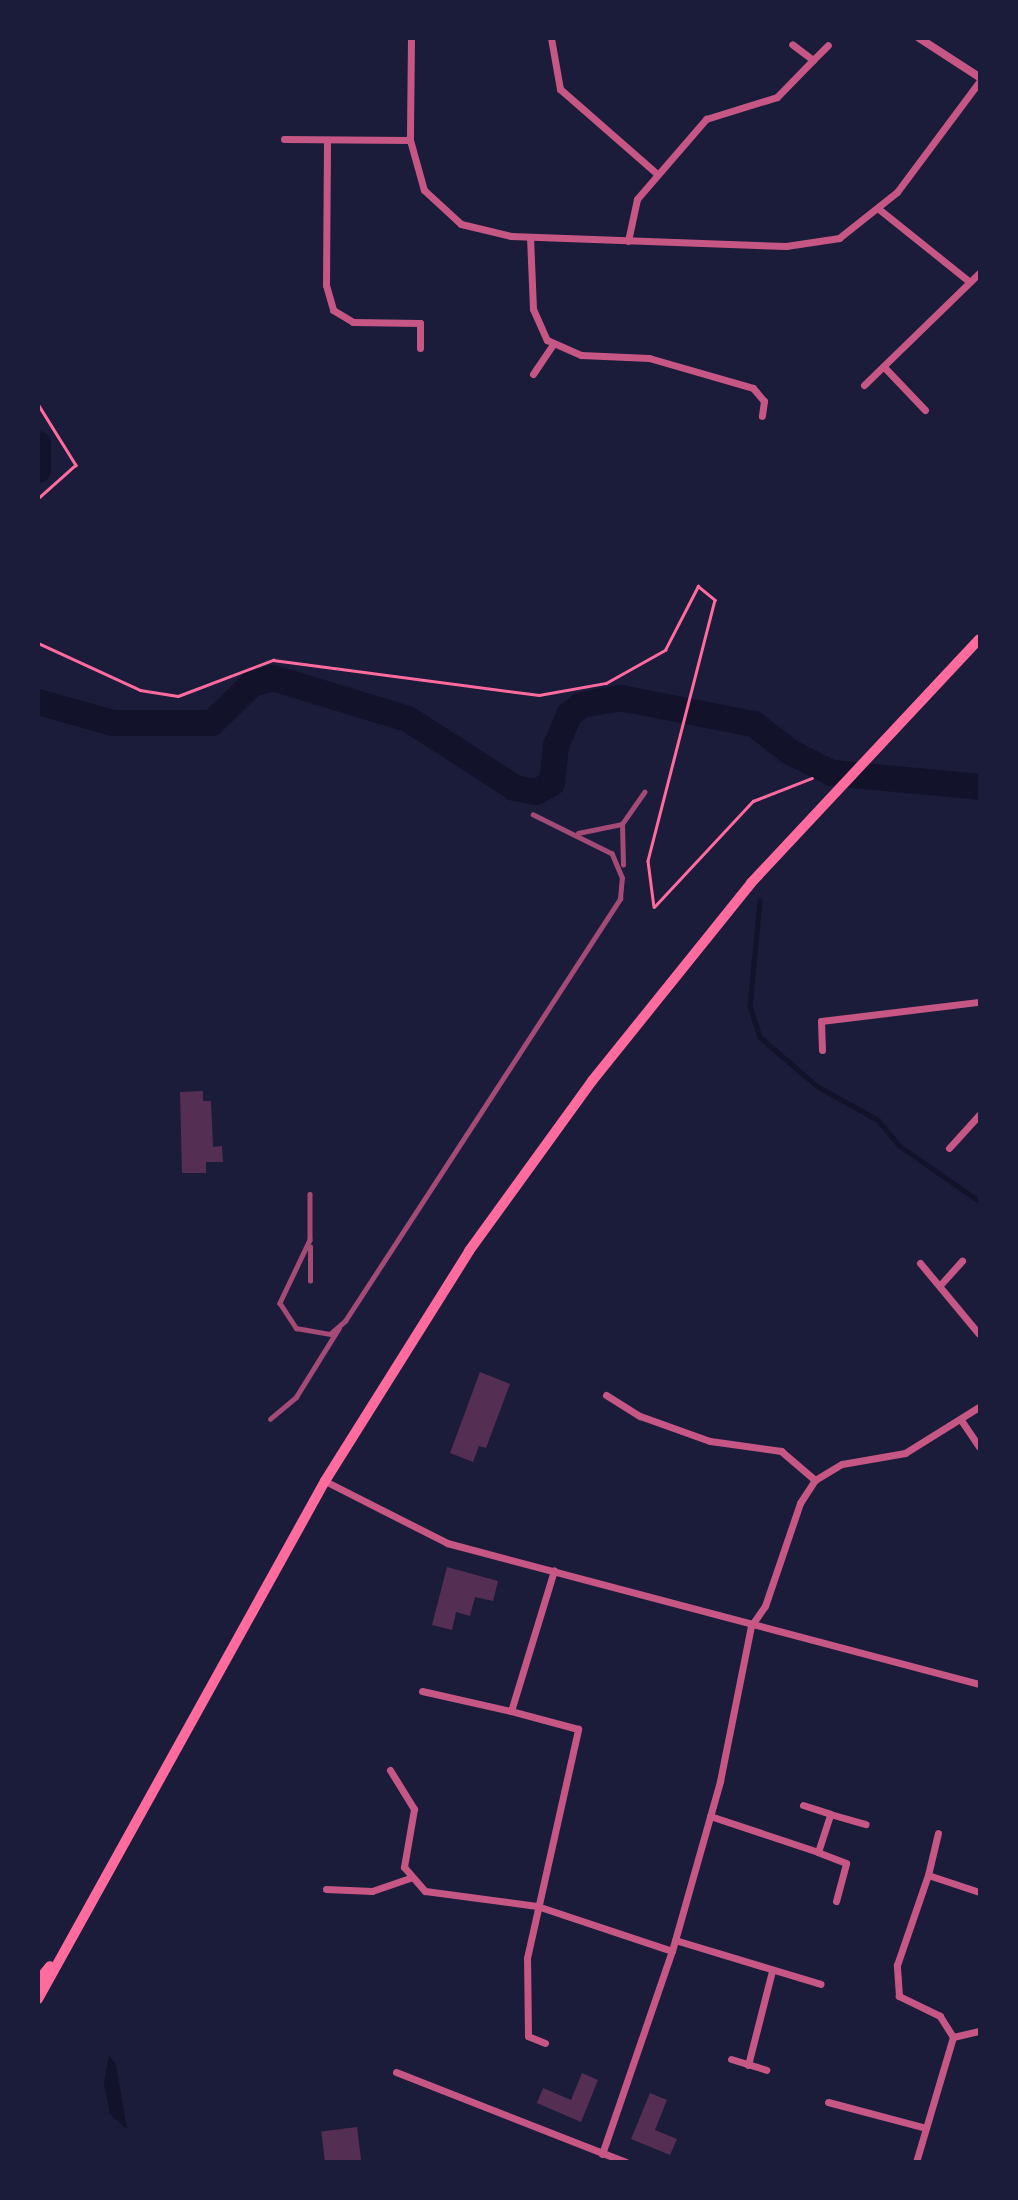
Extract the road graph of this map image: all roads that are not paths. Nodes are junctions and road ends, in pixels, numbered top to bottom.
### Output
1 (411, 38) edge
2 (551, 38) edge
3 (919, 38) edge
4 (792, 44) dead end
5 (828, 46) dead end
6 (813, 60) junction
7 (979, 80) edge
8 (284, 139) dead end
9 (410, 140) junction
10 (327, 142) junction
11 (657, 174) junction
12 (880, 211) junction
13 (530, 237) junction
14 (628, 241) junction
15 (979, 272) edge
16 (970, 282) junction
17 (554, 344) junction
18 (420, 348) dead end
19 (885, 368) junction
20 (533, 374) dead end
21 (864, 385) dead end
22 (925, 410) dead end
23 (762, 416) dead end
24 (979, 639) edge
25 (979, 1002) edge
26 (822, 1050) dead end
27 (979, 1115) edge
28 (949, 1148) dead end
29 (962, 1261) dead end
30 (920, 1263) dead end
31 (942, 1283) junction
32 (979, 1334) edge
33 (606, 1395) dead end
34 (979, 1407) edge
35 (961, 1420) junction
36 (979, 1447) edge
37 (815, 1480) junction
38 (325, 1481) junction
39 (554, 1570) junction
40 (751, 1626) junction
41 (979, 1684) edge
42 (422, 1691) dead end
43 (511, 1711) junction
44 (390, 1770) dead end
45 (803, 1805) dead end
46 (830, 1814) junction
47 (710, 1816) junction
48 (866, 1824) dead end
49 (938, 1833) dead end
50 (818, 1852) junction
51 (928, 1875) junction
52 (410, 1878) junction
53 (326, 1889) dead end
54 (979, 1892) edge
55 (836, 1901) dead end
56 (537, 1906) junction
57 (71, 1938) junction
58 (675, 1940) junction
59 (672, 1951) junction
60 (772, 1971) junction
61 (38, 1981) edge
62 (821, 1984) dead end
63 (38, 1999) edge
64 (979, 2031) edge
65 (953, 2036) junction
66 (545, 2043) dead end
67 (731, 2059) dead end
68 (748, 2065) junction
69 (766, 2070) dead end
70 (396, 2072) dead end
71 (828, 2102) dead end
72 (926, 2128) junction
73 (602, 2154) junction
74 (626, 2161) edge
75 (916, 2161) edge

1 - 9 street
2 - 11 street
3 - 7 street
4 - 6 street
5 - 6 street
6 - 11 street
7 - 12 street
8 - 10 street
9 - 10 street
9 - 13 street
10 - 18 street
11 - 14 street
12 - 14 street
12 - 16 street
13 - 14 street
13 - 17 street
15 - 16 street
16 - 19 street
17 - 20 street
17 - 23 street
19 - 21 street
19 - 22 street
24 - 38 main road
25 - 26 street
27 - 28 street
29 - 31 street
30 - 31 street
31 - 32 street
33 - 37 street
34 - 35 street
35 - 36 street
35 - 37 street
37 - 40 street
38 - 39 street
38 - 57 main road
39 - 40 street
39 - 43 street
40 - 41 street
40 - 47 street
42 - 43 street
43 - 56 street
44 - 52 street
45 - 46 street
46 - 48 street
46 - 50 street
47 - 50 street
47 - 58 street
49 - 51 street
50 - 55 street
51 - 54 street
51 - 65 street
52 - 53 street
52 - 56 street
56 - 59 street
56 - 66 street
57 - 61 main road
57 - 63 main road
58 - 59 street
58 - 60 street
59 - 73 street
60 - 62 street
60 - 68 street
64 - 65 street
65 - 72 street
67 - 68 street
68 - 69 street
70 - 73 street
71 - 72 street
72 - 75 street
73 - 74 street

